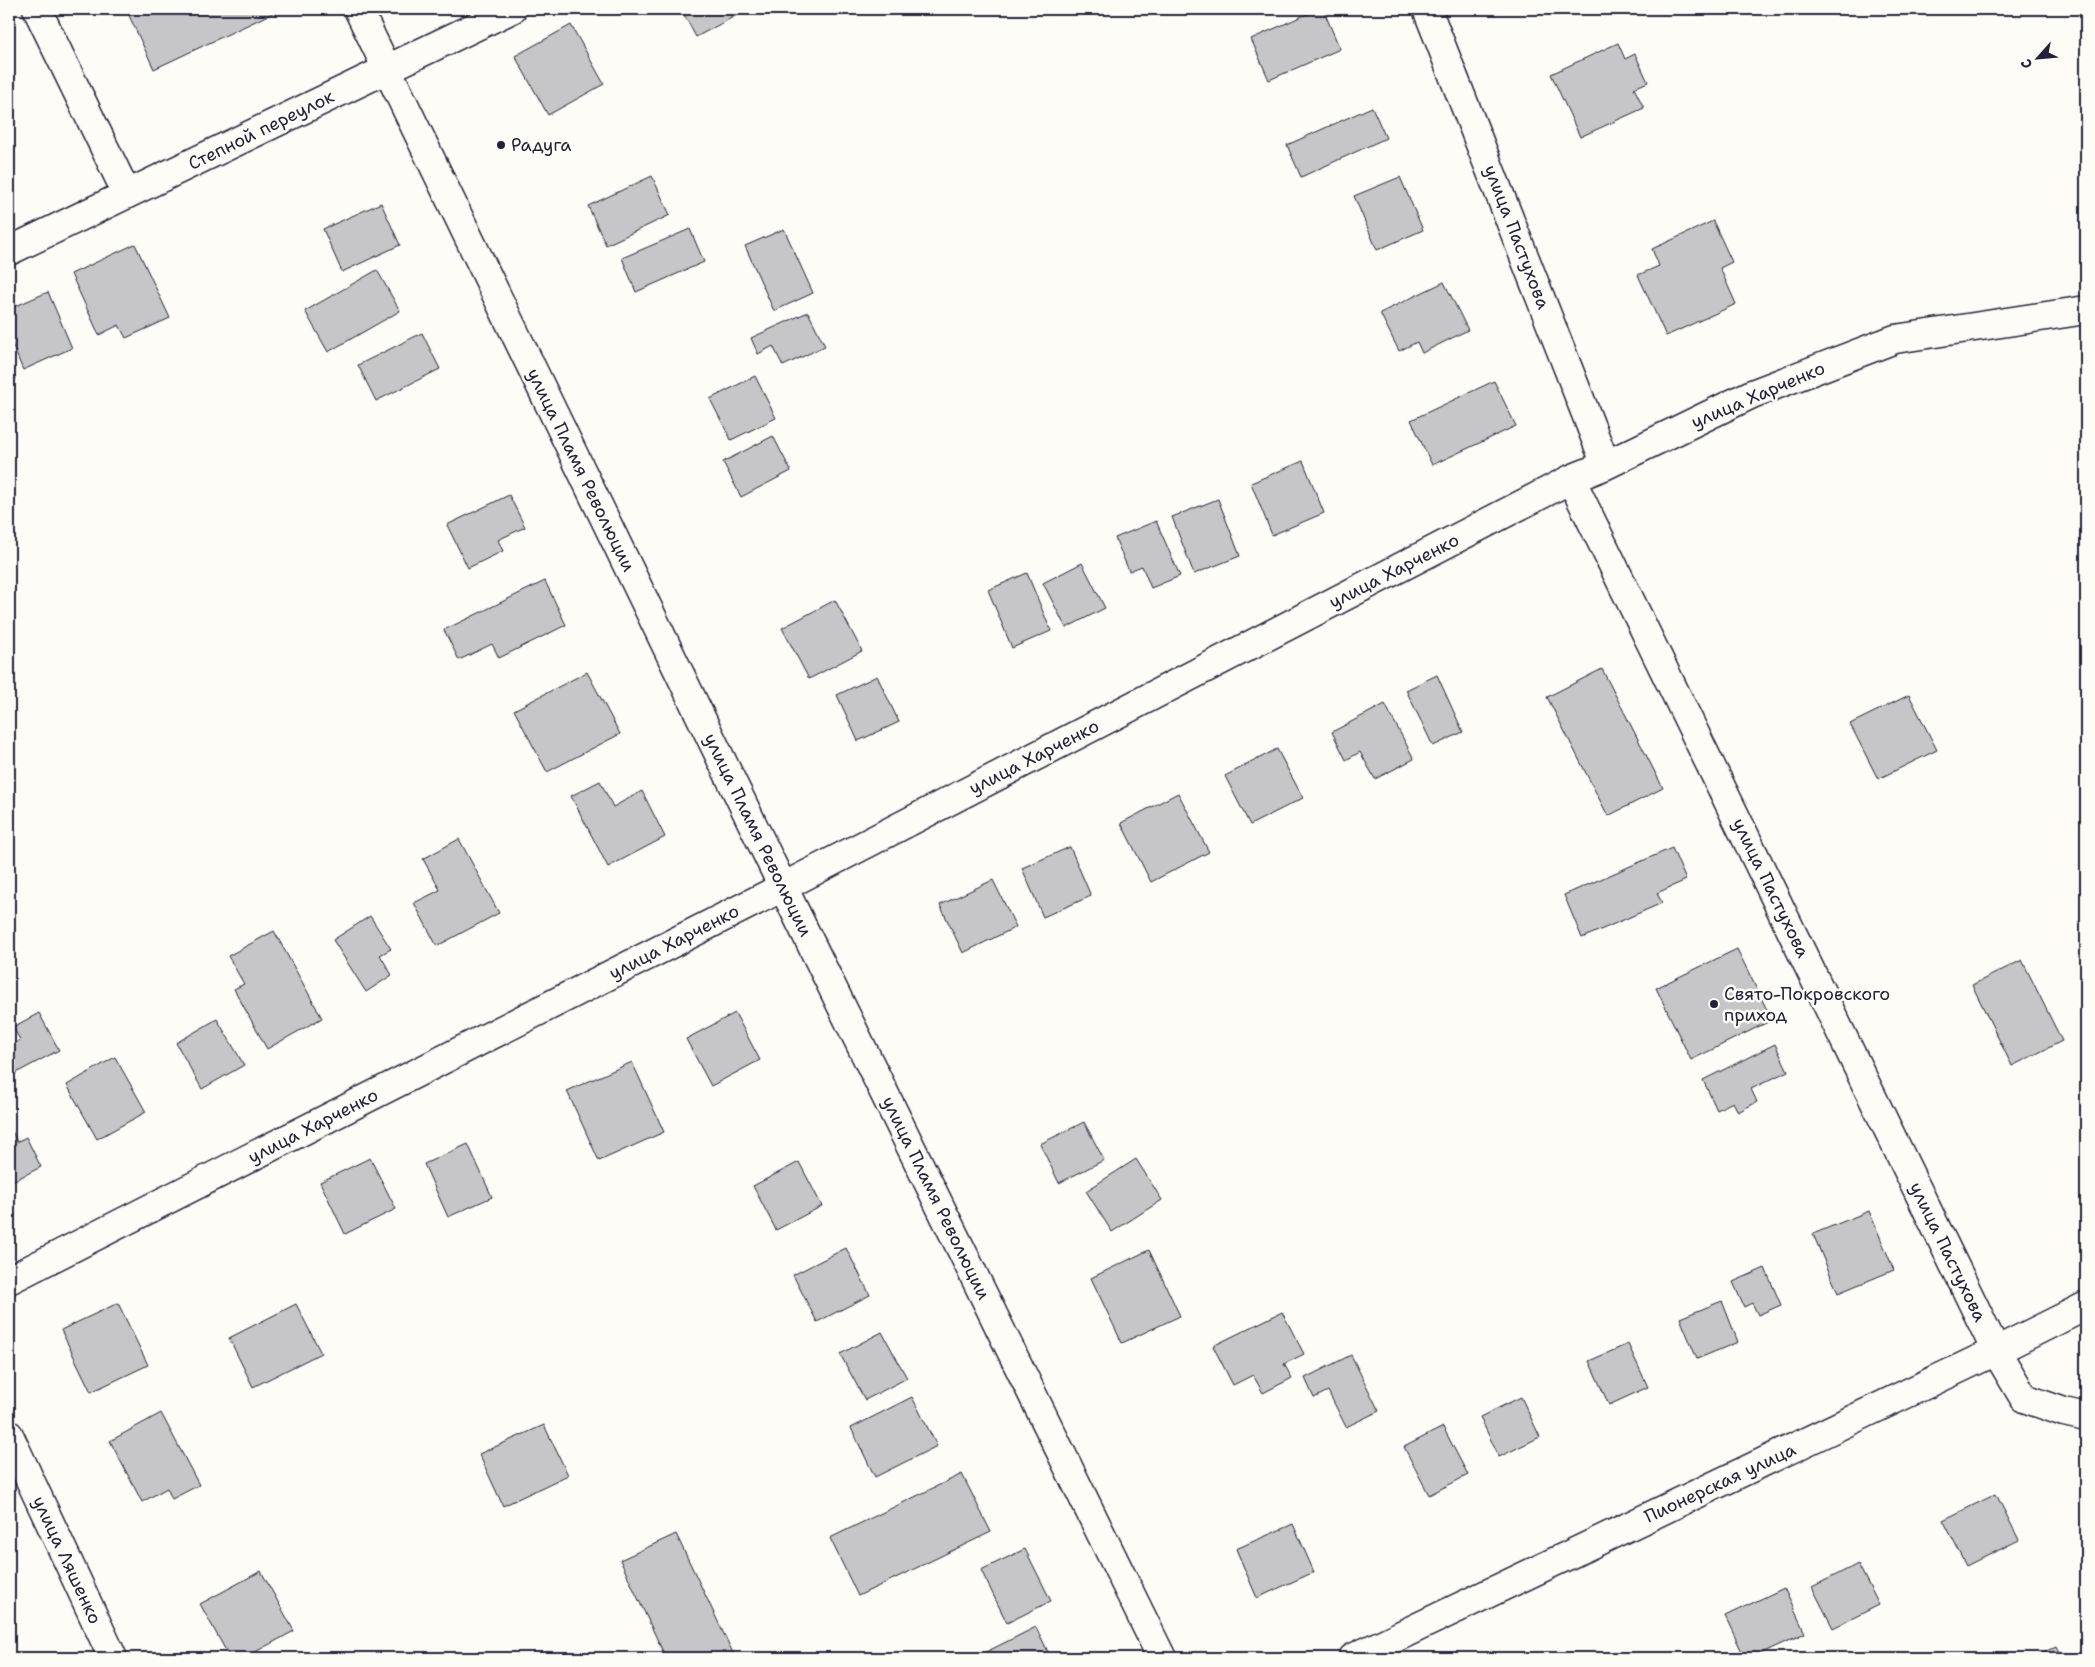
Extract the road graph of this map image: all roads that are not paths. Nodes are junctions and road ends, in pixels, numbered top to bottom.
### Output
1 (37, 9) edge
2 (358, 9) edge
3 (512, 9) edge
4 (1427, 9) edge
5 (387, 69) junction
6 (128, 194) junction
7 (9, 251) edge
8 (2086, 310) edge
9 (1606, 465) junction
10 (1571, 479) junction
11 (783, 887) junction
12 (9, 1280) edge
13 (2086, 1306) edge
14 (1996, 1351) junction
15 (2086, 1417) edge
16 (9, 1435) edge
17 (113, 1658) edge
18 (1162, 1658) edge
19 (1353, 1658) edge

1 - 6 street
2 - 5 street, улица Пламя Революции
3 - 5 street, Степной переулок
4 - 9 street, улица Пастухова
5 - 6 street, Степной переулок
5 - 11 street, улица Пламя Революции
6 - 7 street, Степной переулок
8 - 9 street, улица Харченко
9 - 10 street, улица Харченко
10 - 11 street, улица Харченко
10 - 14 street, улица Пастухова
11 - 12 street, улица Харченко
11 - 18 street, улица Пламя Революции
13 - 14 street, Пионерская улица
14 - 15 street, улица Пастухова
14 - 19 street, Пионерская улица
16 - 17 street, улица Ляшенко

